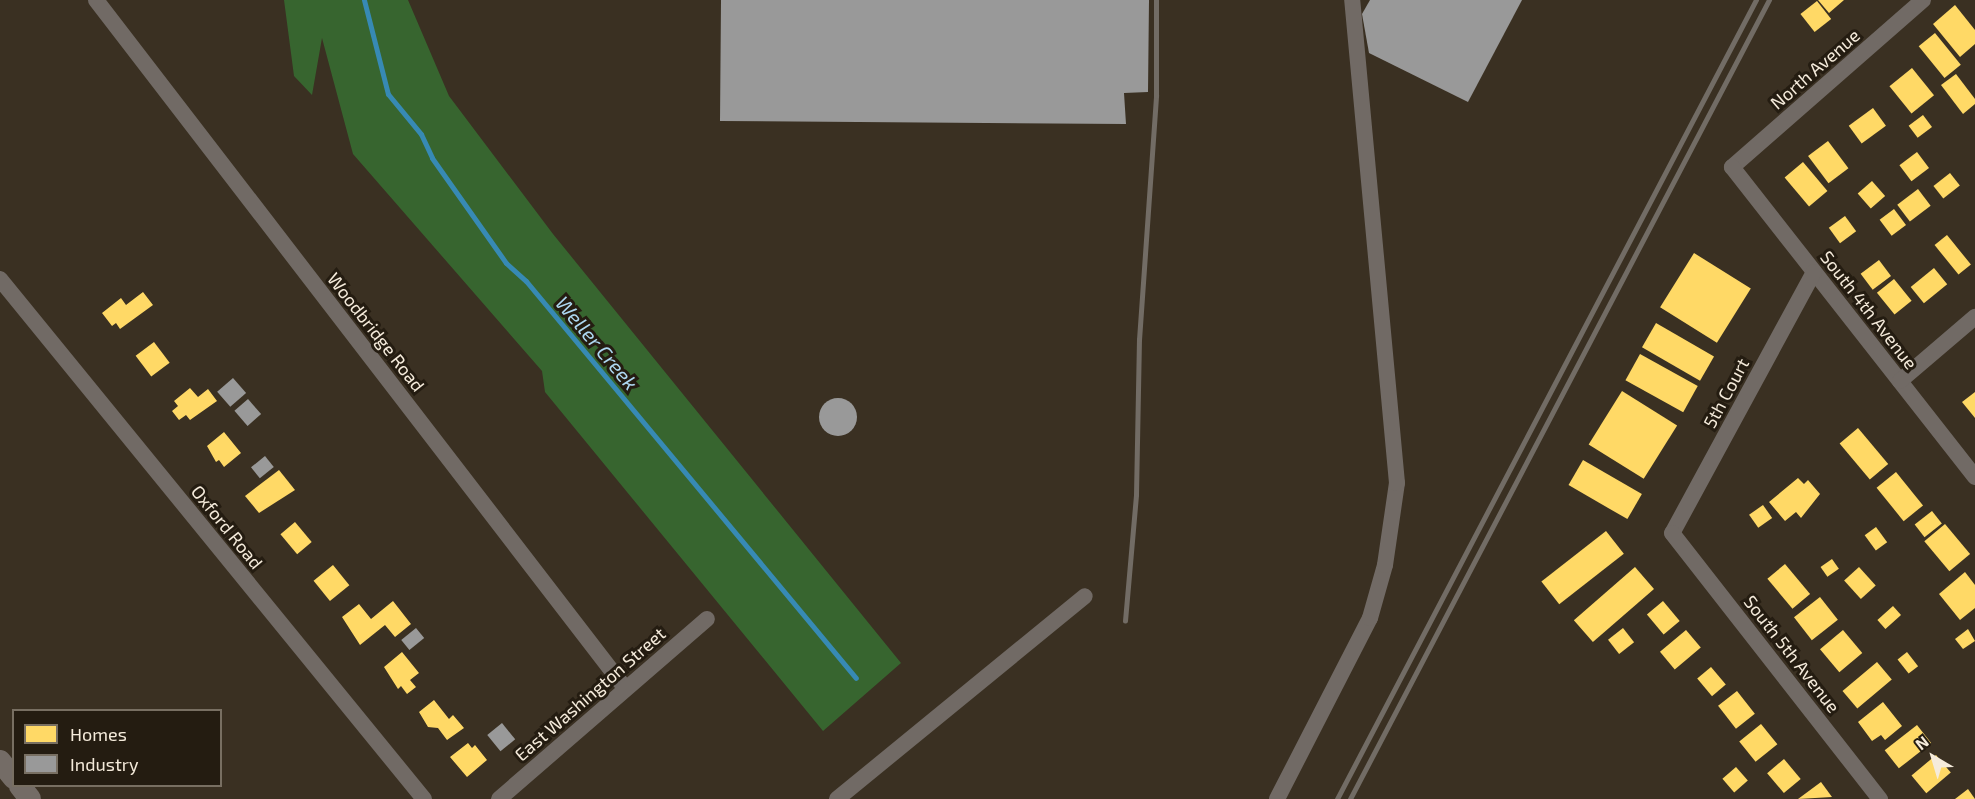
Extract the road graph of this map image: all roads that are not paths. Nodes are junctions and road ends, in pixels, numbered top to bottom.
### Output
1 (96, 0) edge
2 (1352, 0) edge
3 (1923, 0) edge
4 (1732, 167) joint
5 (1814, 272) junction
6 (0, 279) edge
7 (1975, 317) edge
8 (1900, 381) junction
9 (1975, 477) edge
10 (1672, 533) joint
11 (1085, 596) dead end
12 (707, 619) dead end
13 (625, 688) junction
14 (0, 761) edge
15 (12, 778) edge
16 (424, 799) edge
17 (499, 799) edge
18 (837, 799) edge
19 (1277, 799) edge
20 (1880, 799) edge

1 - 13 street, Woodbridge Road
2 - 19 street
3 - 4 street, North Avenue
4 - 5 street, South 4th Avenue
5 - 8 street, South 4th Avenue
5 - 10 street, 5th Court
6 - 16 street, Oxford Road
7 - 8 street
8 - 9 street, South 4th Avenue
10 - 20 street, South 5th Avenue
11 - 18 street
12 - 13 street, East Washington Street
13 - 17 street, East Washington Street
14 - 15 main road

